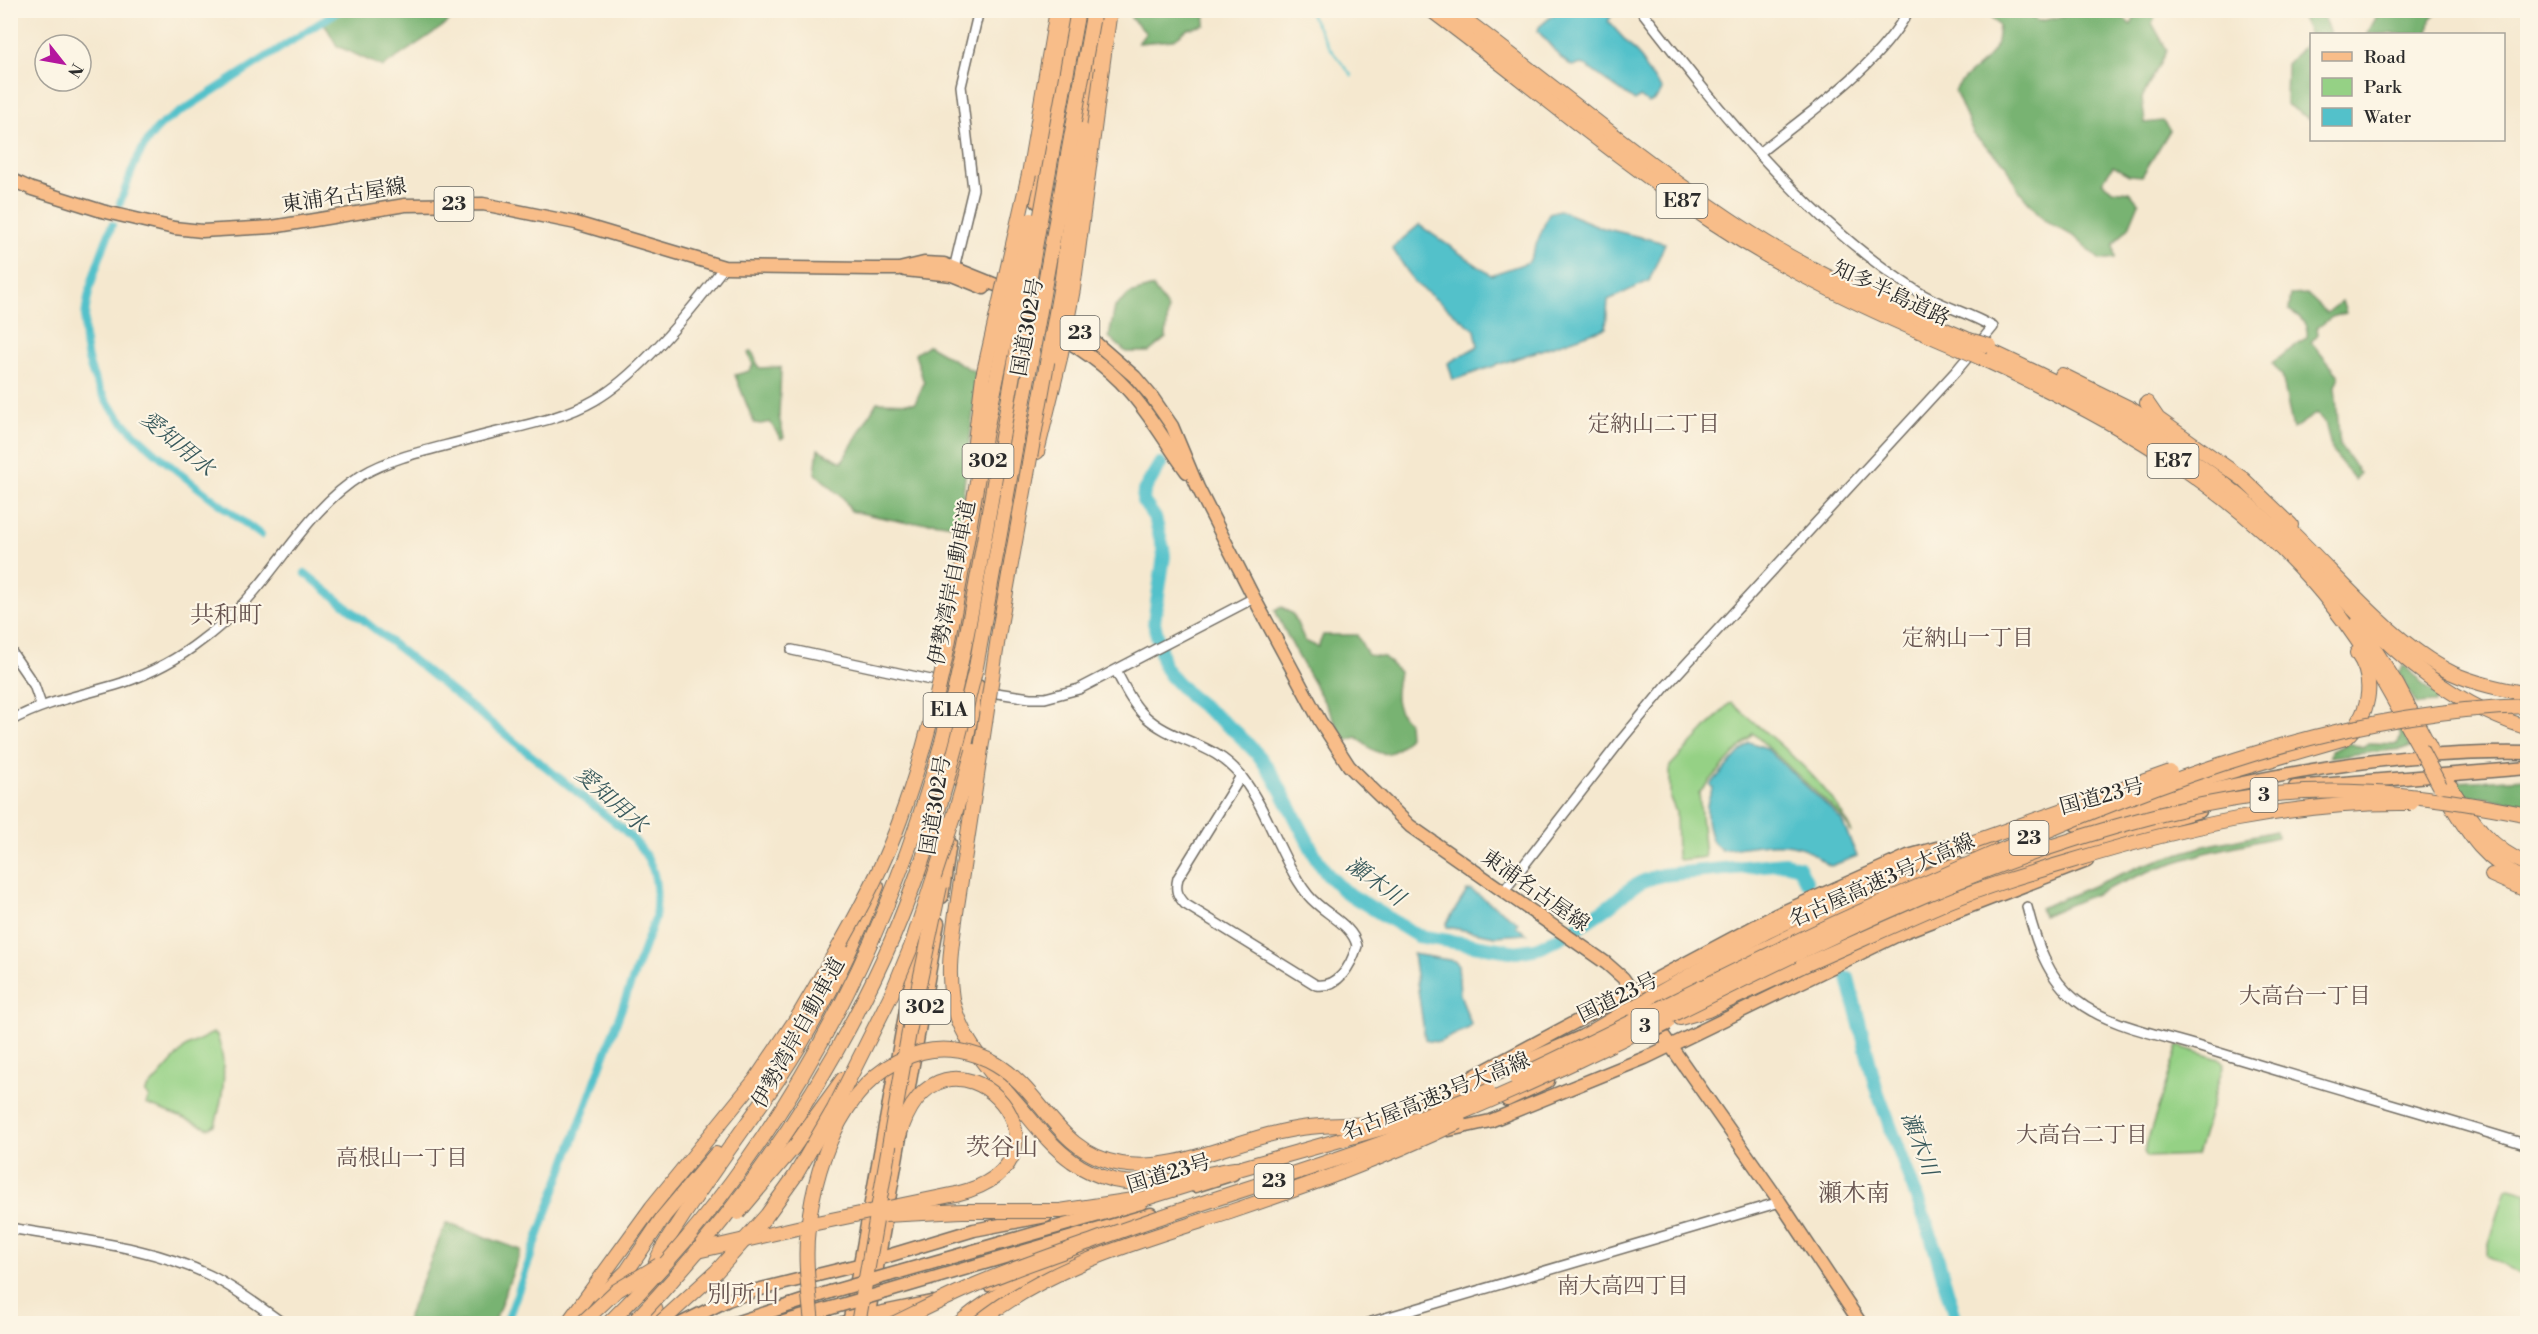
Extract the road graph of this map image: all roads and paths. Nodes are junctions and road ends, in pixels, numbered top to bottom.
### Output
1 (979, 10) edge
2 (1078, 10) edge
3 (1095, 10) edge
4 (1102, 10) edge
5 (1110, 10) edge
6 (1431, 10) edge
7 (1452, 10) edge
8 (1641, 10) edge
9 (1909, 10) edge
10 (1060, 11) edge
11 (1068, 61) junction
12 (1759, 153) junction
13 (10, 178) edge
14 (724, 267) junction
15 (953, 271) junction
16 (1017, 302) junction
17 (1051, 315) junction
18 (1048, 330) junction
19 (1965, 345) junction
20 (1986, 351) junction
21 (2147, 403) dead end
22 (1198, 488) junction
23 (2300, 539) junction
24 (1015, 540) junction
25 (964, 553) junction
26 (2328, 583) junction
27 (1254, 598) junction
28 (2334, 607) junction
29 (999, 631) junction
30 (10, 650) edge
31 (792, 650) dead end
32 (1116, 671) junction
33 (950, 684) junction
34 (977, 690) junction
35 (2528, 694) edge
36 (41, 705) junction
37 (2528, 706) edge
38 (10, 721) edge
39 (2373, 723) junction
40 (2528, 728) edge
41 (966, 741) junction
42 (2425, 748) junction
43 (2528, 753) edge
44 (969, 767) junction
45 (2528, 768) edge
46 (988, 769) dead end
47 (1241, 776) junction
48 (2445, 786) junction
49 (2225, 804) junction
50 (2140, 806) junction
51 (2503, 810) junction
52 (2457, 814) junction
53 (2528, 815) edge
54 (900, 821) junction
55 (1992, 848) junction
56 (2528, 864) edge
57 (2528, 870) edge
58 (2492, 874) dead end
59 (2528, 881) edge
60 (2528, 890) edge
61 (1503, 892) junction
62 (2027, 907) dead end
63 (1803, 968) junction
64 (1633, 993) junction
65 (1651, 1001) junction
66 (878, 1021) junction
67 (1674, 1021) joint
68 (806, 1033) junction
69 (1581, 1038) joint
70 (1670, 1044) junction
71 (1553, 1071) junction
72 (1402, 1119) junction
73 (1425, 1135) junction
74 (2528, 1145) edge
75 (1235, 1169) junction
76 (1780, 1202) junction
77 (1198, 1206) junction
78 (1153, 1207) junction
79 (802, 1226) junction
80 (10, 1228) edge
81 (873, 1236) junction
82 (878, 1260) junction
83 (858, 1265) junction
84 (855, 1321) edge
85 (657, 1322) edge
86 (284, 1323) edge
87 (567, 1323) edge
88 (576, 1323) edge
89 (582, 1323) edge
90 (608, 1323) edge
91 (633, 1323) edge
92 (680, 1323) edge
93 (732, 1323) edge
94 (777, 1323) edge
95 (812, 1323) edge
96 (893, 1323) edge
97 (958, 1323) edge
98 (977, 1323) edge
99 (1365, 1323) edge
100 (1861, 1323) edge

1 - 15 street
2 - 11 highway, 伊勢湾岸自動車道 / E1A, bridge
3 - 24 highway, bridge
3 - 91 highway, 伊勢湾岸自動車道 / E1A, bridge
4 - 17 main road, 国道302号 / 302
5 - 24 highway, bridge
6 - 19 highway, 知多半島道路 / E87
7 - 19 highway, 知多半島道路 / E87
8 - 12 street
9 - 12 street
10 - 16 main road, 国道302号 / 302
10 - 25 highway, bridge
11 - 25 highway, bridge
11 - 90 highway, 伊勢湾岸自動車道 / E1A, bridge
12 - 61 street
13 - 14 main road, 東浦名古屋線 / 23
14 - 15 main road, 東浦名古屋線 / 23
14 - 36 street
15 - 16 main road, 東浦名古屋線 / 23
16 - 17 main road, 東浦名古屋線 / 23
16 - 18 main road, 東浦名古屋線 / 23
16 - 33 main road, 国道302号 / 302
17 - 18 main road, 国道302号 / 302
17 - 22 main road, 東浦名古屋線 / 23
18 - 22 main road, 東浦名古屋線 / 23
18 - 34 main road, 国道302号 / 302
19 - 20 highway, bridge
20 - 23 highway
20 - 26 highway, E87
20 - 28 highway, E87
21 - 23 highway
22 - 27 main road, 東浦名古屋線 / 23
23 - 35 highway
24 - 29 highway, bridge
25 - 54 highway, bridge
26 - 40 highway
26 - 42 highway, E87
27 - 32 street
27 - 61 main road, 東浦名古屋線 / 23
28 - 42 highway, E87
28 - 50 highway
29 - 44 highway, bridge
29 - 75 highway, bridge
30 - 36 street
31 - 33 street
32 - 34 street
32 - 47 street
33 - 34 street
33 - 83 main road, 国道302号 / 302
34 - 41 main road, 国道302号 / 302
36 - 38 street
37 - 39 highway, 名古屋高速3号大高線 / 3, bridge
39 - 65 highway, bridge
39 - 72 highway, 名古屋高速3号大高線 / 3, bridge
41 - 46 main road
41 - 82 main road, 国道302号 / 302
42 - 48 highway, bridge
43 - 50 main road, 国道23号 / 23
44 - 66 highway, bridge
44 - 81 highway, bridge
45 - 49 main road, 国道23号 / 23
47 - 47 street
48 - 52 highway
48 - 56 highway
49 - 63 main road
49 - 63 main road, 国道23号 / 23
50 - 55 main road, 国道23号 / 23
51 - 53 highway, 名古屋高速3号大高線 / 3, bridge
51 - 63 highway, bridge
51 - 71 highway, 名古屋高速3号大高線 / 3, bridge
52 - 57 highway
52 - 59 highway
54 - 68 highway, bridge
54 - 87 highway, bridge
55 - 64 main road
55 - 65 main road, 国道23号 / 23
58 - 60 highway
61 - 64 main road, 東浦名古屋線 / 23
62 - 74 street
63 - 67 highway
63 - 70 main road
64 - 70 main road, 東浦名古屋線 / 23
64 - 72 main road
65 - 69 highway, bridge
66 - 85 highway, bridge
66 - 91 highway, bridge
67 - 73 main road, 国道23号 / 23, bridge
68 - 85 highway
68 - 88 highway
69 - 72 main road, 国道23号 / 23
70 - 73 main road
70 - 76 main road, 東浦名古屋線 / 23
71 - 77 highway, 名古屋高速3号大高線 / 3, bridge
71 - 98 highway, bridge
72 - 75 highway, 名古屋高速3号大高線 / 3, bridge
72 - 78 main road, 国道23号 / 23
72 - 95 highway, bridge
73 - 78 main road, 国道23号 / 23
75 - 79 highway, bridge
76 - 99 street
76 - 100 main road, 東浦名古屋線 / 23
77 - 96 highway, bridge
77 - 97 highway, bridge
78 - 82 main road
78 - 84 main road
78 - 93 main road, 国道23号 / 23, bridge
78 - 94 main road, 国道23号 / 23, bridge
79 - 81 highway, bridge
79 - 89 highway, bridge
80 - 86 street
81 - 84 highway, bridge
82 - 83 main road
82 - 84 main road, 国道302号 / 302
83 - 84 main road, 国道302号 / 302
83 - 92 main road

